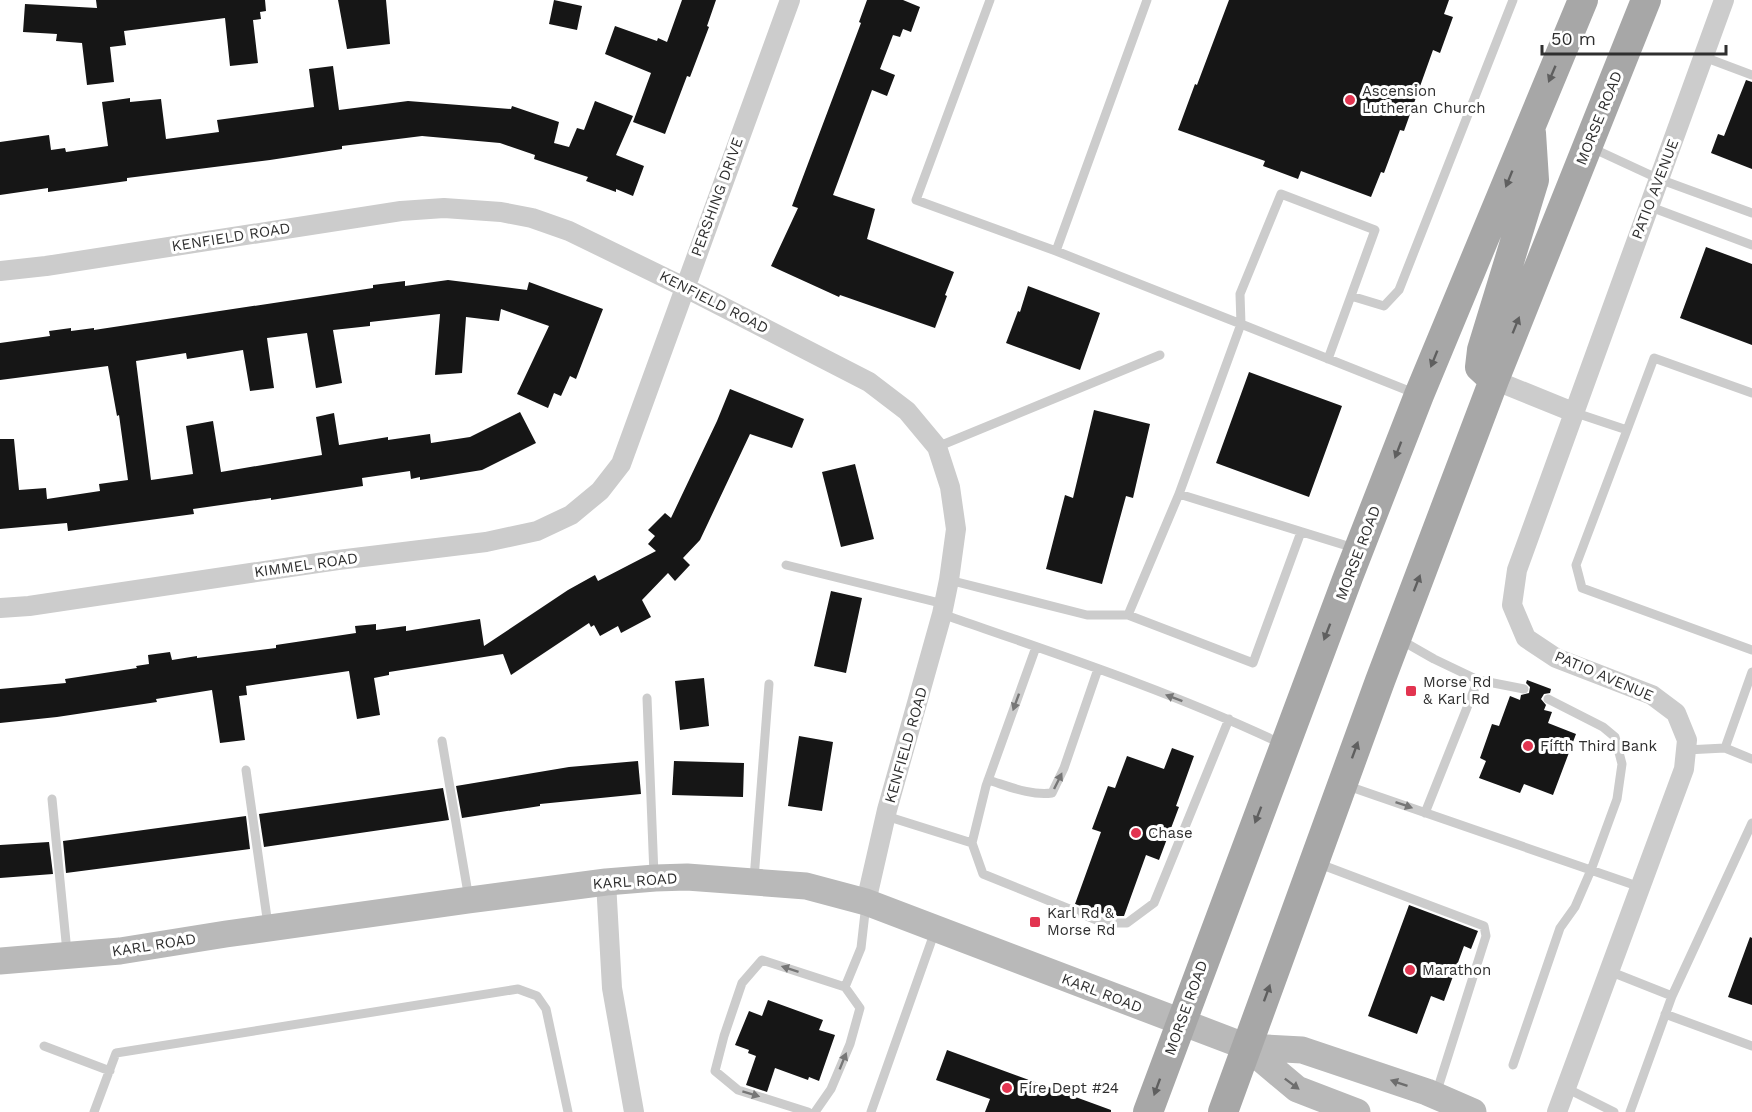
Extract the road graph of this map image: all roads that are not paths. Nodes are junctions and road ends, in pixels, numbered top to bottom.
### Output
1 (790, 0) edge
2 (990, 0) edge
3 (1147, 0) edge
4 (1513, 0) edge
5 (1582, 0) edge
6 (1646, 0) edge
7 (1724, 0) edge
8 (1704, 57) junction
9 (1752, 75) edge
10 (1531, 125) junction
11 (1587, 146) junction
12 (1659, 179) junction
13 (1648, 206) junction
14 (1752, 213) edge
15 (1752, 244) edge
16 (1056, 251) junction
17 (0, 271) edge
18 (684, 287) junction
19 (1351, 296) junction
20 (1241, 324) junction
21 (1160, 355) dead end
22 (1328, 359) junction
23 (1494, 380) junction
24 (1752, 393) edge
25 (1419, 395) junction
26 (1573, 412) junction
27 (1627, 430) junction
28 (937, 447) junction
29 (600, 491) joint
30 (1179, 494) junction
31 (1301, 532) junction
32 (1359, 550) junction
33 (786, 564) dead end
34 (949, 580) junction
35 (0, 608) edge
36 (943, 609) junction
37 (1128, 615) junction
38 (1396, 638) junction
39 (1036, 647) junction
40 (1752, 650) edge
41 (1098, 669) junction
42 (1752, 672) edge
43 (1478, 680) junction
44 (770, 684) dead end
45 (1524, 689) dead end
46 (647, 698) dead end
47 (1548, 699) dead end
48 (1229, 719) junction
49 (442, 741) dead end
50 (1284, 746) junction
51 (1725, 748) junction
52 (1686, 750) junction
53 (1752, 759) edge
54 (246, 770) dead end
55 (987, 783) junction
56 (1343, 784) junction
57 (52, 799) dead end
58 (1425, 813) junction
59 (886, 816) junction
60 (1752, 824) edge
61 (972, 843) junction
62 (1315, 862) junction
63 (1592, 870) junction
64 (655, 878) junction
65 (606, 882) junction
66 (754, 882) junction
67 (1640, 887) junction
68 (469, 900) junction
69 (866, 902) junction
70 (269, 928) junction
71 (935, 929) junction
72 (68, 956) junction
73 (0, 961) edge
74 (1609, 971) junction
75 (845, 987) junction
76 (1672, 996) junction
77 (1665, 1014) junction
78 (1180, 1022) junction
79 (44, 1046) dead end
80 (1752, 1046) edge
81 (1247, 1047) junction
82 (1513, 1065) dead end
83 (110, 1071) junction
84 (1566, 1088) junction
85 (1435, 1096) junction
86 (94, 1112) edge
87 (568, 1112) edge
88 (634, 1112) edge
89 (808, 1112) edge
90 (815, 1112) edge
91 (871, 1112) edge
92 (1148, 1112) edge
93 (1222, 1112) edge
94 (1356, 1112) edge
95 (1473, 1112) edge
96 (1557, 1112) edge
97 (1614, 1112) edge
98 (1630, 1112) edge

1 - 18 street, PERSHING DRIVE
2 - 16 lane
3 - 16 lane
4 - 19 lane
5 -> 10 main road, MORSE ROAD
6 - 11 main road, MORSE ROAD
7 - 8 street, PATIO AVENUE
8 - 9 lane
8 - 12 street, PATIO AVENUE
10 - 23 main road
10 -> 25 main road, MORSE ROAD
11 - 12 lane
23 -> 11 main road, MORSE ROAD
12 - 13 street, PATIO AVENUE
12 - 14 lane
13 - 15 lane
13 - 26 street, PATIO AVENUE
16 - 20 lane
17 - 18 street, KENFIELD ROAD
18 - 28 street, KENFIELD ROAD
18 - 29 street, PERSHING DRIVE
19 - 20 lane
19 - 22 lane
20 - 22 lane
20 - 30 lane
21 - 28 lane
22 - 25 lane
23 - 26 street
38 -> 23 main road, MORSE ROAD
24 - 27 lane
25 -> 32 main road, MORSE ROAD
26 - 27 lane
26 - 52 street, PATIO AVENUE
27 - 40 lane
28 - 34 street, KENFIELD ROAD
29 - 35 street, KIMMEL ROAD
30 - 31 lane
30 - 37 lane
31 - 32 lane
31 - 37 lane
32 -> 50 main road, MORSE ROAD
33 - 36 lane
34 - 36 street, KENFIELD ROAD
34 - 37 lane
36 - 39 lane
36 - 59 street, KENFIELD ROAD
38 - 43 lane
56 -> 38 main road, MORSE ROAD
39 - 41 lane
39 -> 55 lane
48 -> 41 lane
55 -> 41 lane
42 - 51 lane
43 - 45 lane
43 - 58 lane
44 - 66 lane
46 - 64 lane
47 - 63 lane
48 - 50 lane
48 - 61 lane
49 - 68 lane
50 -> 78 main road, MORSE ROAD
51 - 52 lane
51 - 53 lane
52 - 67 street, PATIO AVENUE
54 - 70 lane
55 - 61 lane
56 -> 58 lane
56 - 62 main road, MORSE ROAD
57 - 72 lane
58 - 63 lane
59 - 61 lane
59 - 69 street, KENFIELD ROAD
60 - 76 lane
81 -> 62 main road, MORSE ROAD
62 - 85 lane
63 - 67 lane
63 - 82 lane
64 - 65 main road, KARL ROAD
64 - 66 main road, KARL ROAD
65 - 68 main road, KARL ROAD
65 - 88 street
66 - 69 main road, KARL ROAD
67 - 74 street, PATIO AVENUE
68 - 70 main road, KARL ROAD
69 - 71 main road, KARL ROAD
69 - 75 lane
70 - 72 main road, KARL ROAD
71 - 78 main road, KARL ROAD
71 - 91 lane
72 - 73 main road, KARL ROAD
74 - 76 lane
74 - 84 street, PATIO AVENUE
75 -> 89 lane
90 -> 75 lane
76 - 77 lane
77 - 80 lane
77 - 98 lane
78 - 81 main road, KARL ROAD
78 -> 92 main road, MORSE ROAD
79 - 83 lane
85 -> 81 main road, KARL ROAD
81 - 93 main road, MORSE ROAD
81 -> 94 main road, KARL ROAD
83 - 86 lane
83 - 87 lane
84 - 96 street, PATIO AVENUE
84 - 97 lane
85 - 95 main road, KARL ROAD

